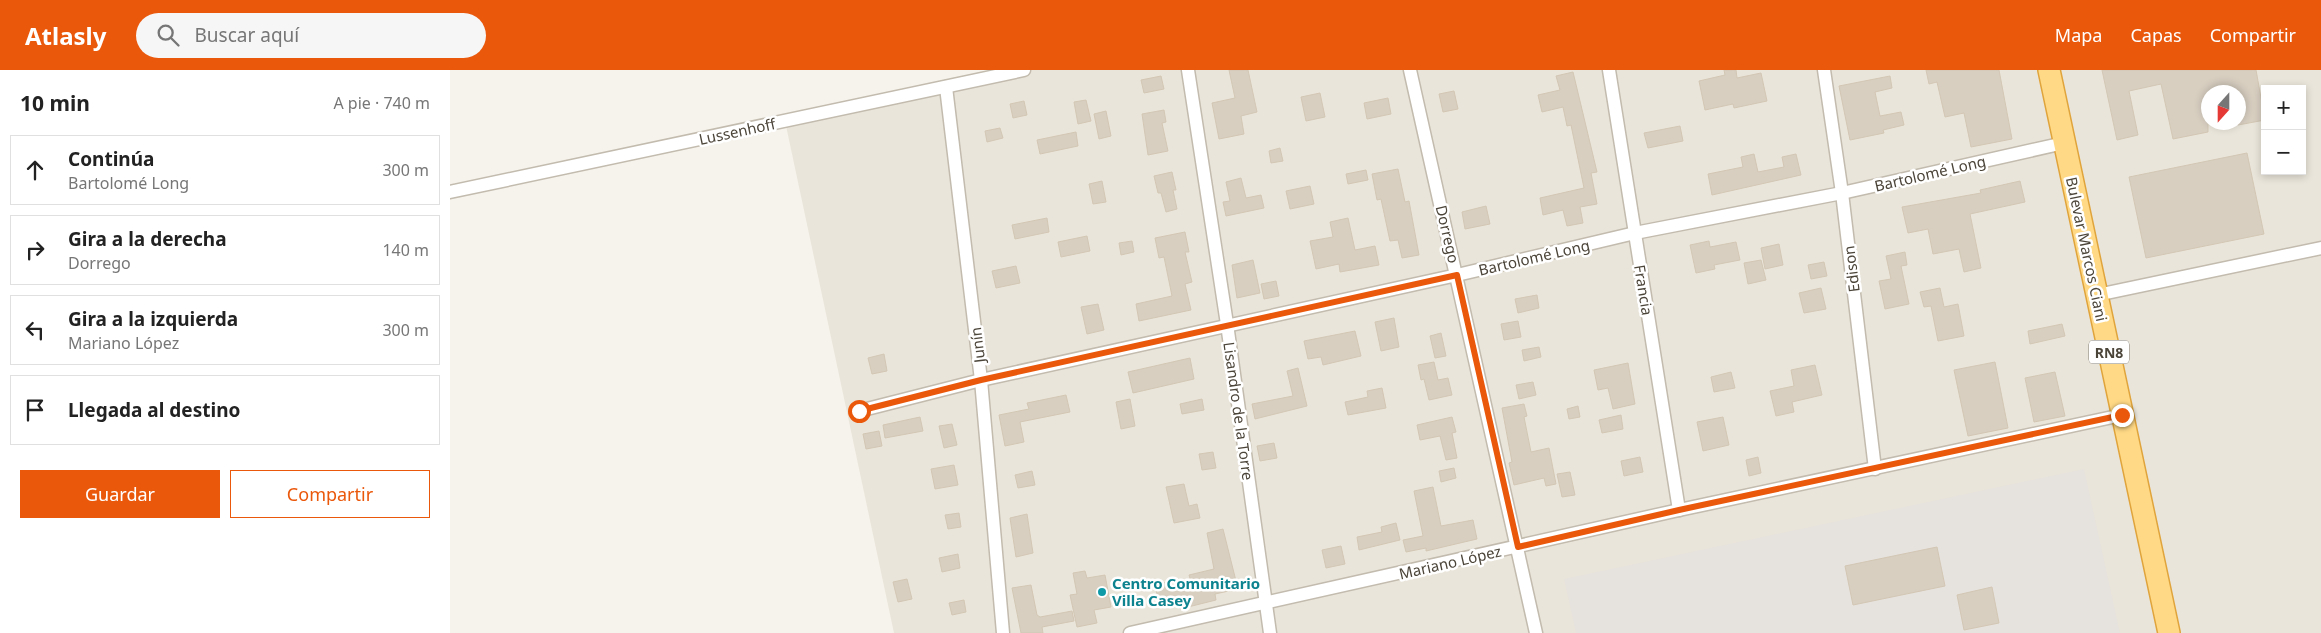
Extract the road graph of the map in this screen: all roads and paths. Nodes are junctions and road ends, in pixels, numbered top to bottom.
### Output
1 (1024, 70) edge
2 (1188, 70) edge
3 (1410, 70) edge
4 (1609, 70) edge
5 (1824, 70) edge
6 (2049, 70) edge
7 (946, 87) junction
8 (2064, 143) junction
9 (450, 192) edge
10 (1842, 193) junction
11 (1636, 233) junction
12 (2321, 248) edge
13 (1457, 275) junction
14 (2097, 295) junction
15 (1227, 324) junction
16 (981, 380) junction
17 (859, 411) dead end
18 (2122, 415) junction
19 (1875, 469) junction
20 (1679, 510) junction
21 (1518, 547) junction
22 (1266, 603) junction
23 (1003, 633) edge
24 (1130, 633) edge
25 (1270, 633) edge
26 (1536, 633) edge
27 (2169, 633) edge

1 - 7 street, Lussenhoff
2 - 15 street, Lisandro de la Torre
3 - 13 street, Dorrego
4 - 11 street, Francia
5 - 10 street, Edison
6 - 8 highway, Bulevar Marcos Ciani / RN8
7 - 9 street, Lussenhoff
7 - 16 street, Junín
8 - 10 street, Bartolomé Long
8 - 14 highway, Bulevar Marcos Ciani / RN8
10 - 11 street, Bartolomé Long
10 - 19 street, Edison
11 - 13 street, Bartolomé Long
11 - 20 street, Francia
12 - 14 street
13 - 15 street, Bartolomé Long
13 - 21 street, Dorrego
14 - 18 highway, Bulevar Marcos Ciani / RN8
15 - 16 street, Bartolomé Long
15 - 22 street, Lisandro de la Torre
16 - 17 street, Bartolomé Long
16 - 23 street, Junín
18 - 19 street, Mariano López
18 - 27 highway, Bulevar Marcos Ciani / RN8
19 - 20 street, Mariano López
20 - 21 street, Mariano López
21 - 22 street, Mariano López
21 - 26 street, Dorrego
22 - 24 street, Mariano López
22 - 25 street, Lisandro de la Torre

